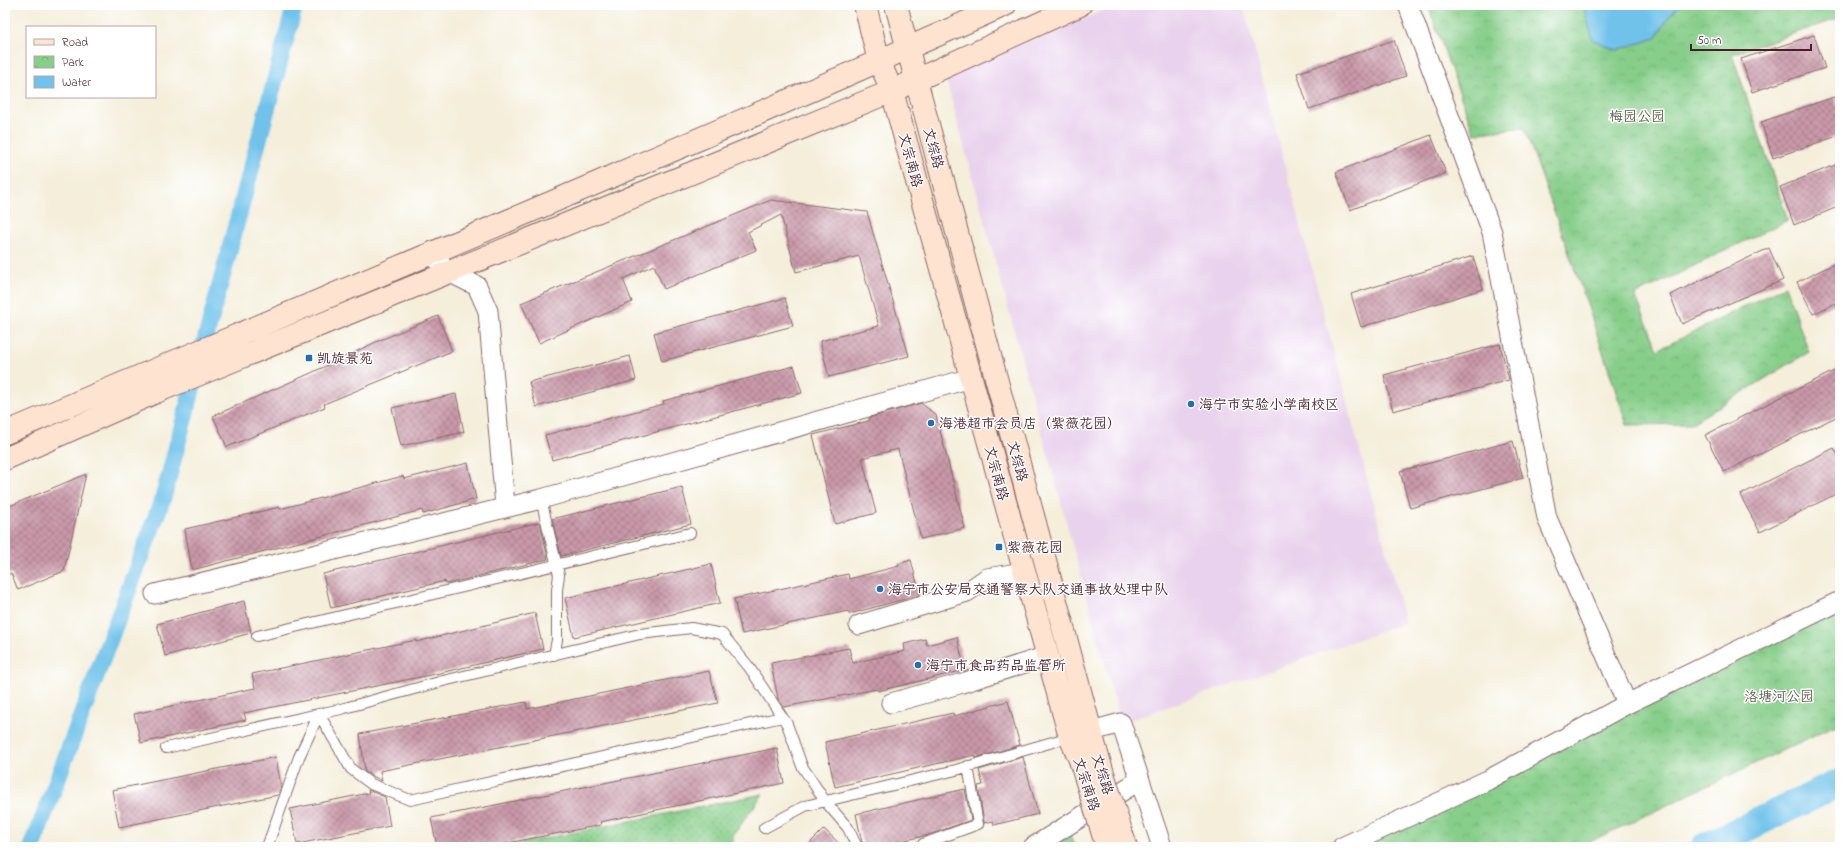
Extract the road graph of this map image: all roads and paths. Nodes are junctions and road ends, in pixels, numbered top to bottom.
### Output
1 (865, 5) edge
2 (896, 5) edge
3 (1005, 5) edge
4 (1080, 5) edge
5 (1408, 5) edge
6 (908, 48) junction
7 (879, 61) junction
8 (916, 80) junction
9 (892, 91) junction
10 (431, 253) junction
11 (449, 272) junction
12 (971, 378) junction
13 (153, 382) junction
14 (5, 433) edge
15 (5, 459) edge
16 (541, 499) junction
17 (505, 506) junction
18 (690, 533) dead end
19 (557, 566) junction
20 (1024, 572) junction
21 (155, 594) dead end
22 (1840, 601) edge
23 (859, 625) dead end
24 (257, 636) dead end
25 (554, 655) junction
26 (1047, 656) junction
27 (891, 702) dead end
28 (1627, 704) junction
29 (319, 714) junction
30 (782, 717) junction
31 (1091, 731) junction
32 (1070, 737) junction
33 (166, 748) dead end
34 (1088, 757) junction
35 (968, 766) junction
36 (1140, 780) junction
37 (826, 801) junction
38 (764, 828) dead end
39 (1840, 842) edge
40 (267, 847) edge
41 (857, 847) edge
42 (922, 847) edge
43 (1033, 847) edge
44 (1107, 847) edge
45 (1126, 847) edge
46 (1162, 847) edge
47 (1342, 847) edge
48 (1828, 847) edge

1 - 7 main road, 文宗南路
2 - 6 main road, 文综路
3 - 6 main road
4 - 8 main road
5 - 28 street
6 - 7 main road
6 - 8 main road, 文综路
7 - 9 main road, 文宗南路
7 - 10 main road
8 - 9 main road
8 - 31 main road, 文综路
9 - 11 main road
9 - 12 main road, 文宗南路
10 - 11 street
10 - 13 main road
11 - 13 main road
11 - 17 street
12 - 16 street
12 - 20 main road, 文宗南路
13 - 14 main road
13 - 15 main road
16 - 17 street
16 - 19 lane
17 - 21 street
18 - 19 lane
19 - 24 lane
19 - 25 lane
20 - 23 street
20 - 26 main road, 文宗南路
22 - 28 street
25 - 29 lane
25 - 30 lane
26 - 27 street
26 - 32 main road, 文宗南路
28 - 47 street
29 - 30 lane
29 - 33 lane
29 - 40 lane
30 - 37 lane
31 - 32 street
31 - 34 main road, 文综路
31 - 36 street
32 - 34 main road, 文宗南路
32 - 35 lane
34 - 44 main road, 文宗南路, bridge
34 - 45 main road, 文综路, bridge
35 - 37 lane
35 - 42 lane
36 - 43 street
36 - 46 street
37 - 38 lane
37 - 41 lane
39 - 48 path

